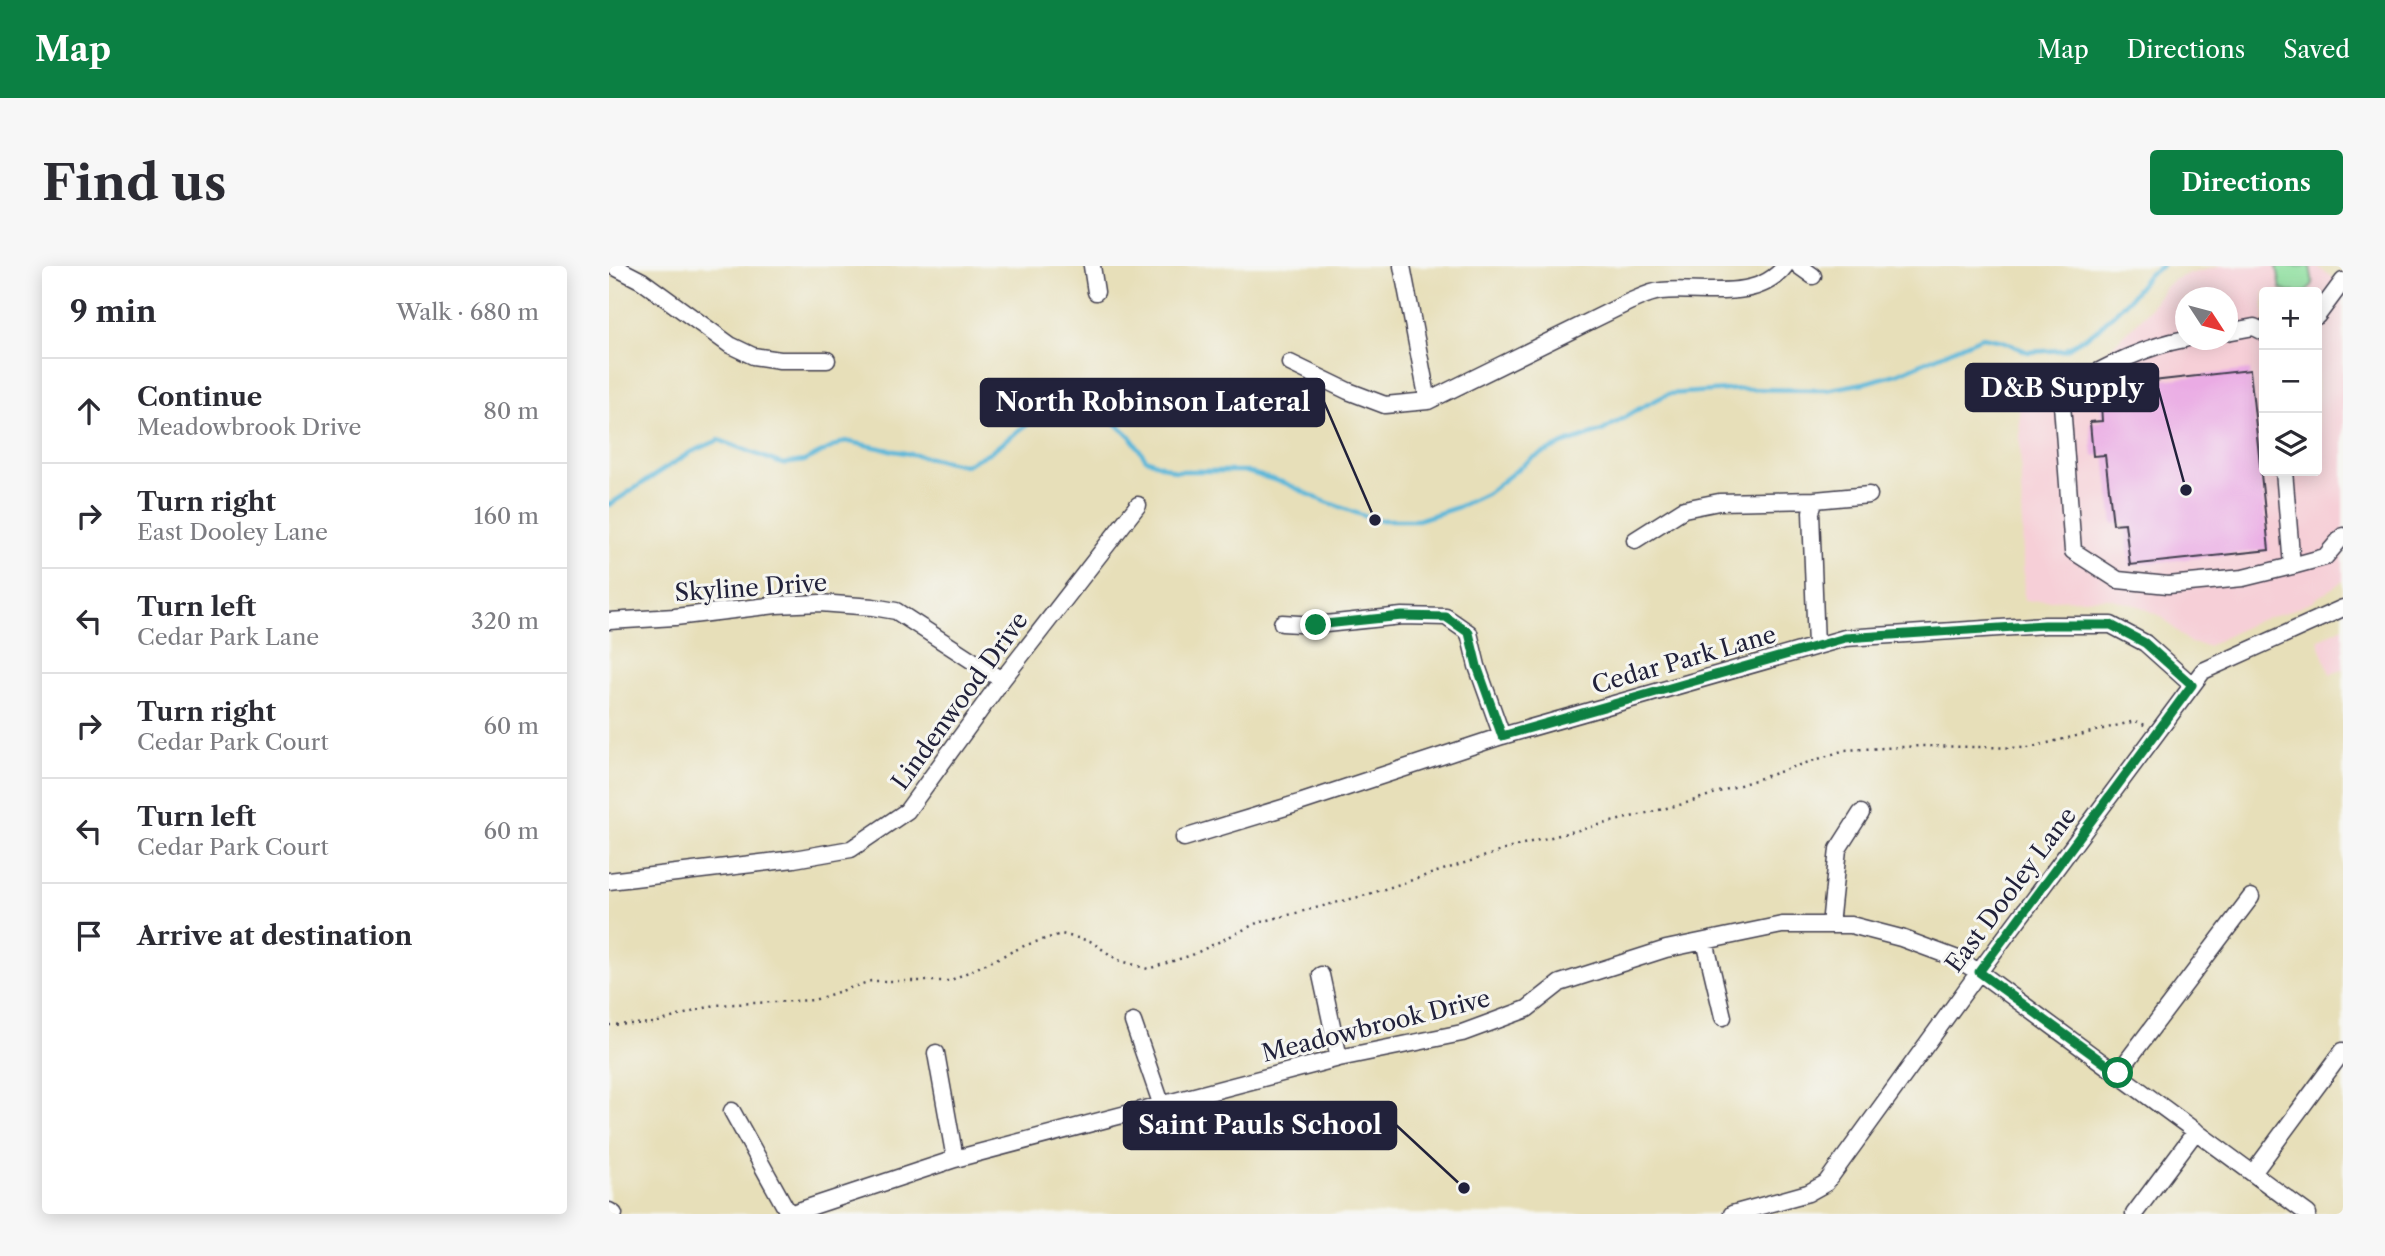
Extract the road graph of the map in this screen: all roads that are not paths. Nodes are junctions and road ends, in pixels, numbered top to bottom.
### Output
1 (613, 266) edge
2 (1092, 266) edge
3 (1402, 266) edge
4 (1786, 266) edge
5 (1799, 266) edge
6 (1813, 276) dead end
7 (2343, 281) edge
8 (1096, 292) dead end
9 (2322, 309) edge
10 (2259, 329) edge
11 (2238, 330) edge
12 (2175, 341) edge
13 (827, 360) dead end
14 (1290, 363) dead end
15 (1428, 401) junction
16 (2284, 476) edge
17 (1869, 495) dead end
18 (1815, 500) junction
19 (1138, 505) dead end
20 (2343, 536) edge
21 (1635, 540) dead end
22 (2292, 566) junction
23 (2343, 608) edge
24 (609, 621) edge
25 (1282, 623) dead end
26 (1816, 646) junction
27 (1002, 680) junction
28 (2192, 685) junction
29 (1502, 736) junction
30 (1861, 813) dead end
31 (1184, 838) dead end
32 (609, 881) edge
33 (2251, 897) dead end
34 (1830, 925) junction
35 (1705, 941) junction
36 (1979, 972) junction
37 (1321, 975) dead end
38 (1723, 1017) dead end
39 (1133, 1022) dead end
40 (2343, 1051) edge
41 (936, 1053) dead end
42 (1339, 1058) junction
43 (2118, 1073) junction
44 (1162, 1106) junction
45 (732, 1111) dead end
46 (2196, 1131) junction
47 (955, 1158) junction
48 (2253, 1173) junction
49 (609, 1210) edge
50 (614, 1214) edge
51 (789, 1214) edge
52 (1732, 1214) edge
53 (2134, 1214) edge
54 (2308, 1214) edge

1 - 13 street
2 - 8 street
3 - 15 street
4 - 15 street
5 - 6 street
7 - 9 street
10 - 11 street
12 - 22 street
14 - 15 street
16 - 22 street
17 - 18 street
18 - 21 street
18 - 26 street
19 - 27 street, Lindenwood Drive
20 - 22 street
23 - 28 street, East Dooley Lane
24 - 27 street, Skyline Drive
25 - 29 street
26 - 28 street, Cedar Park Lane
26 - 29 street, Cedar Park Lane
27 - 32 street, Lindenwood Drive
28 - 36 street, East Dooley Lane
29 - 31 street, Cedar Park Lane
30 - 34 street
33 - 43 street
34 - 35 street, Meadowbrook Drive
34 - 36 street, Meadowbrook Drive
35 - 38 street
35 - 42 street, Meadowbrook Drive
36 - 43 street, Meadowbrook Drive
36 - 52 street, East Dooley Lane
37 - 42 street
39 - 44 street
40 - 48 street
41 - 47 street
42 - 44 street, Meadowbrook Drive
43 - 46 street, Meadowbrook Drive
44 - 47 street, Meadowbrook Drive
45 - 51 street
46 - 48 street, Meadowbrook Drive
46 - 53 street
47 - 51 street, Meadowbrook Drive
48 - 54 street, Meadowbrook Drive
49 - 50 street

